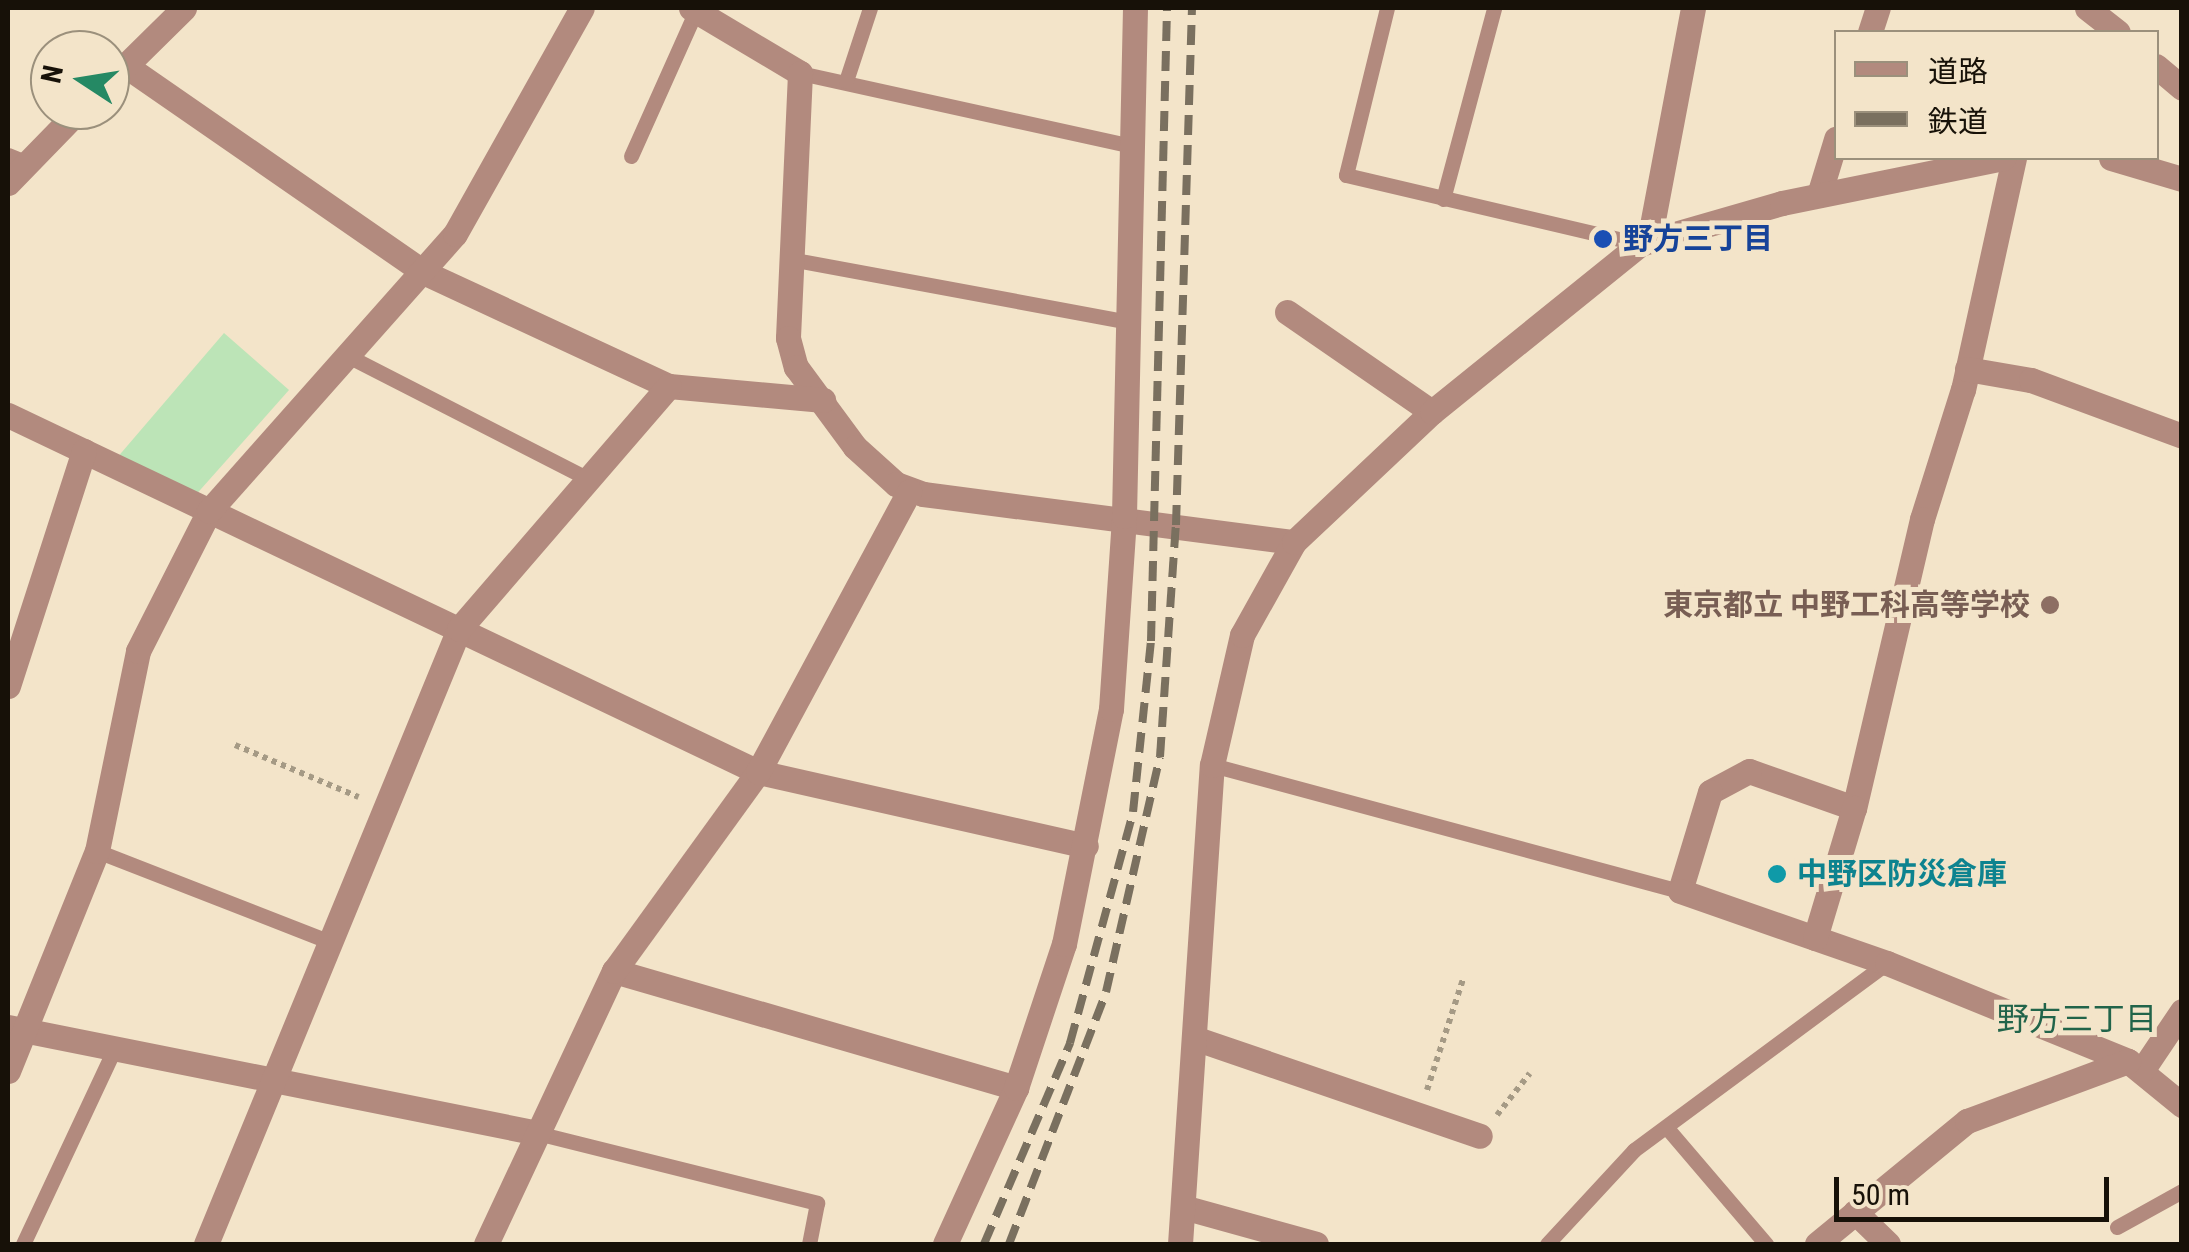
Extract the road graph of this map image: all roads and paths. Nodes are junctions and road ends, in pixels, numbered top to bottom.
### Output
1 (184, 8) edge
2 (582, 8) edge
3 (870, 8) edge
4 (1136, 8) edge
5 (1386, 8) edge
6 (1494, 8) edge
7 (1693, 8) edge
8 (2087, 8) edge
9 (694, 9) edge
10 (2115, 30) edge
11 (130, 62) edge
12 (2159, 69) edge
13 (800, 73) junction
14 (846, 81) junction
15 (130, 82) edge
16 (2182, 88) edge
17 (52, 130) edge
18 (1132, 146) junction
19 (1834, 146) edge
20 (631, 156) dead end
21 (15, 158) edge
22 (1993, 160) edge
23 (2014, 160) edge
24 (2118, 160) edge
25 (2182, 179) edge
26 (8, 183) edge
27 (1819, 195) junction
28 (1442, 199) junction
29 (1645, 242) junction
30 (795, 260) junction
31 (422, 272) junction
32 (1287, 312) dead end
33 (1128, 322) junction
34 (348, 356) junction
35 (1968, 369) junction
36 (670, 386) junction
37 (823, 400) junction
38 (1432, 412) junction
39 (8, 415) edge
40 (2182, 436) edge
41 (84, 452) junction
42 (590, 480) junction
43 (909, 491) junction
44 (209, 510) junction
45 (1124, 516) junction
46 (1294, 542) junction
47 (459, 630) junction
48 (12, 653) edge
49 (8, 686) edge
50 (235, 746) dead end
51 (1212, 765) junction
52 (758, 772) junction
53 (386, 808) junction
54 (1854, 808) junction
55 (1086, 846) junction
56 (96, 851) junction
57 (1680, 892) junction
58 (1814, 938) junction
59 (331, 942) junction
60 (1887, 963) junction
61 (614, 970) junction
62 (1464, 980) dead end
63 (2182, 1011) edge
64 (16, 1029) edge
65 (1194, 1038) junction
66 (114, 1050) junction
67 (2136, 1065) junction
68 (8, 1071) edge
69 (1530, 1073) dead end
70 (271, 1080) junction
71 (1016, 1088) junction
72 (2182, 1105) edge
73 (1418, 1115) junction
74 (1667, 1128) junction
75 (534, 1132) junction
76 (1480, 1136) joint
77 (2182, 1191) edge
78 (1183, 1206) junction
79 (1855, 1212) junction
80 (2117, 1227) dead end
81 (23, 1244) edge
82 (206, 1244) edge
83 (486, 1244) edge
84 (808, 1244) edge
85 (945, 1244) edge
86 (1180, 1244) edge
87 (1316, 1244) edge
88 (1546, 1244) edge
89 (1766, 1244) edge
90 (1817, 1244) edge
91 (1888, 1244) edge

1 - 11 street
2 - 31 street
3 - 14 lane
4 - 18 street
5 - 28 lane
6 - 28 lane
7 - 29 street
8 - 10 street
9 - 13 street
9 - 20 lane
12 - 16 street
13 - 14 lane
13 - 30 street
14 - 18 lane
15 - 31 street
17 - 21 street
18 - 33 street
19 - 27 street
21 - 26 street
22 - 27 street
23 - 35 street
24 - 25 street
27 - 29 street
28 - 29 lane
29 - 38 street
30 - 33 lane
30 - 37 street
31 - 34 street
31 - 36 street
32 - 38 street
33 - 45 street
34 - 42 lane
34 - 44 street
35 - 40 street
35 - 54 street
36 - 37 street
36 - 42 street
37 - 43 street
38 - 46 street
39 - 41 street
41 - 44 street
41 - 48 street
42 - 47 street
43 - 45 street
43 - 52 street
44 - 47 street
44 - 56 street
45 - 46 street
45 - 55 street
46 - 51 street
47 - 52 street
47 - 53 street
48 - 49 street
50 - 53 path
51 - 57 lane
51 - 65 street
52 - 55 street
52 - 61 street
53 - 59 street
54 - 57 street
54 - 58 street
55 - 71 street
56 - 59 lane
56 - 64 street
57 - 58 street
58 - 60 street
59 - 70 street
60 - 67 street
60 - 74 lane
61 - 71 street
61 - 75 street
62 - 73 path
63 - 67 street
64 - 66 street
64 - 68 street
65 - 73 street
65 - 78 street
66 - 70 street
66 - 81 lane
67 - 72 street
67 - 79 street
69 - 76 path
70 - 75 street
70 - 82 street
71 - 85 street
73 - 76 street
74 - 88 lane
74 - 89 lane
75 - 83 street
75 - 84 lane
77 - 80 lane
78 - 86 street
78 - 87 street
79 - 90 street
79 - 91 street

